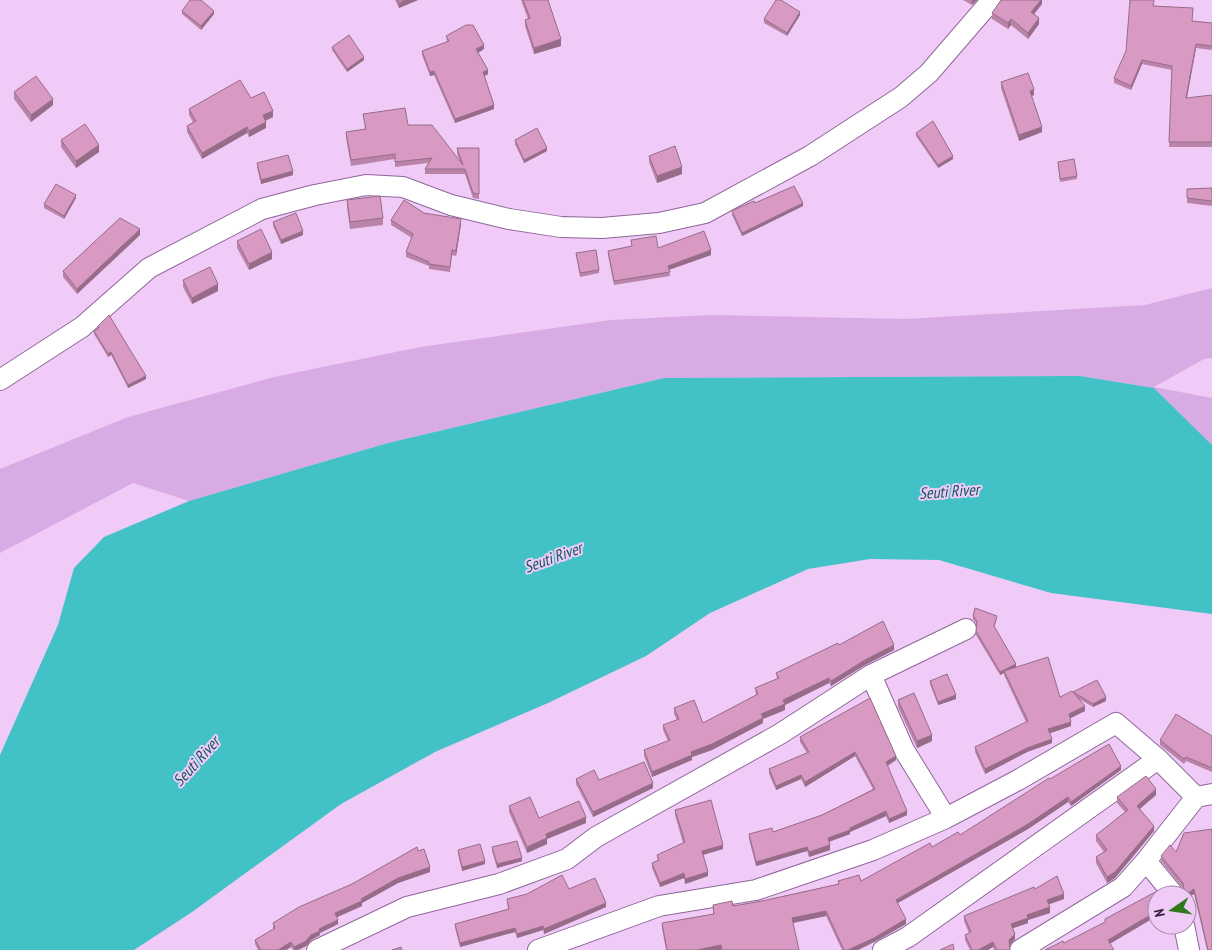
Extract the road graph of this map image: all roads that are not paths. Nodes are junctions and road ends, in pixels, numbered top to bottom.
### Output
1 (992, 0) edge
2 (0, 380) edge
3 (966, 629) dead end
4 (871, 675) junction
5 (1158, 759) junction
6 (1204, 795) edge
7 (946, 818) junction
8 (1146, 861) junction
9 (1166, 885) edge
10 (1186, 935) edge
11 (317, 950) edge
12 (538, 950) edge
13 (883, 950) edge
14 (1020, 950) edge
15 (1189, 950) edge

1 - 2 street
3 - 4 street
4 - 7 street
4 - 11 street
5 - 6 street
5 - 7 street
5 - 13 street
6 - 8 street
7 - 12 street
8 - 9 street
8 - 14 street
10 - 15 street

